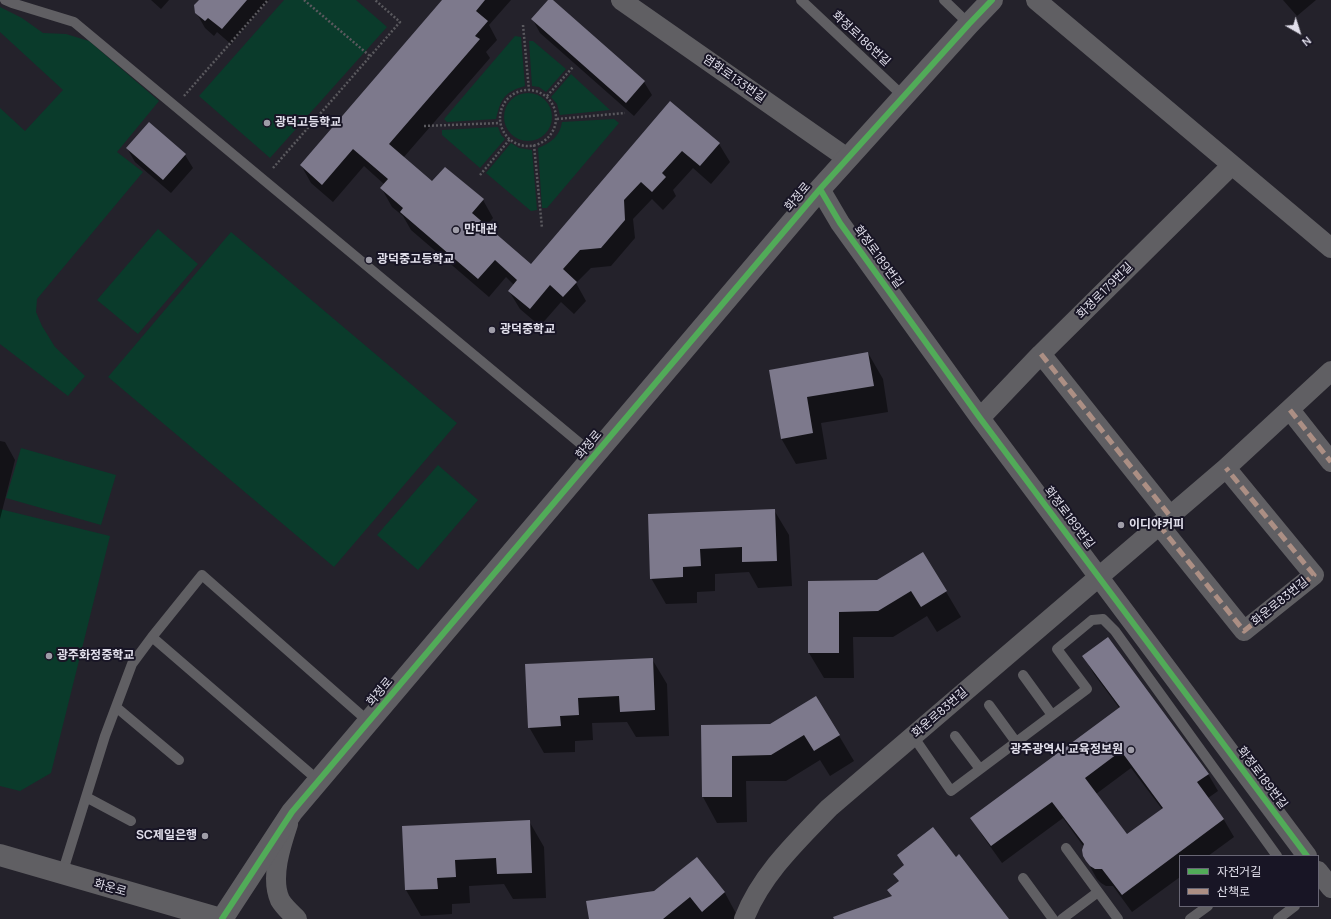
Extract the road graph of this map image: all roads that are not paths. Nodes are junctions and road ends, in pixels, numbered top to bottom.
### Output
1 (5, 0) edge
2 (621, 0) edge
3 (801, 0) edge
4 (944, 0) edge
5 (992, 0) edge
6 (1036, 0) edge
7 (969, 24) junction
8 (903, 96) junction
9 (847, 158) junction
10 (1232, 165) junction
11 (820, 189) junction
12 (1331, 248) edge
13 (1042, 354) junction
14 (1331, 371) edge
15 (1290, 410) junction
16 (980, 418) junction
17 (594, 455) junction
18 (1331, 462) edge
19 (1226, 468) junction
20 (1164, 521) junction
21 (1099, 576) junction
22 (152, 637) junction
23 (1023, 675) dead end
24 (989, 705) dead end
25 (116, 707) junction
26 (1052, 715) junction
27 (369, 722) junction
28 (913, 736) junction
29 (955, 736) dead end
30 (1016, 742) junction
31 (179, 760) dead end
32 (980, 769) junction
33 (319, 781) junction
34 (86, 797) junction
35 (292, 812) junction
36 (131, 821) dead end
37 (1066, 848) dead end
38 (0, 855) edge
39 (1276, 855) edge
40 (1306, 855) edge
41 (62, 874) junction
42 (1023, 878) dead end
43 (1098, 892) junction
44 (1207, 907) edge
45 (1294, 907) edge
46 (221, 919) edge
47 (297, 919) edge
48 (744, 919) edge
49 (1054, 919) edge
50 (1062, 919) edge
51 (1118, 919) edge
52 (1190, 919) edge
53 (1278, 919) edge

1 - 17 lane
2 - 9 street, 염화로133번길
3 - 8 lane, 화정로186번길
4 - 7 lane
5 - 7 street, 화정로
6 - 10 street
7 - 8 street, 화정로
8 - 9 street, 화정로
9 - 11 street, 화정로
10 - 12 street
10 - 13 street, 화정로179번길
11 - 16 street, 화정로189번길
11 - 17 street, 화정로
13 - 16 street, 화정로179번길
13 - 20 street, 화운로83번길
14 - 15 street, 화운로83번길
15 - 18 street
15 - 19 street, 화운로83번길
16 - 21 street, 화정로189번길
17 - 27 street, 화정로
19 - 20 street, 화운로83번길
19 - 20 street, 화운로83번길
20 - 21 street, 화운로83번길
21 - 28 street, 화운로83번길
21 - 40 street, 화정로189번길
22 - 25 lane
22 - 27 lane
22 - 33 lane
23 - 26 lane
24 - 30 lane
25 - 31 lane
25 - 34 lane
26 - 30 lane
26 - 39 lane
27 - 33 street, 화정로
28 - 32 lane
28 - 48 street, 화운로83번길
29 - 32 lane
30 - 32 lane
33 - 35 street, 화정로
34 - 36 lane
34 - 41 lane
35 - 46 street, 화정로
35 - 47 street
37 - 43 lane
38 - 41 street, 화운로
41 - 46 street, 화운로
42 - 49 lane
43 - 50 lane
43 - 51 lane
44 - 52 lane
45 - 53 lane

